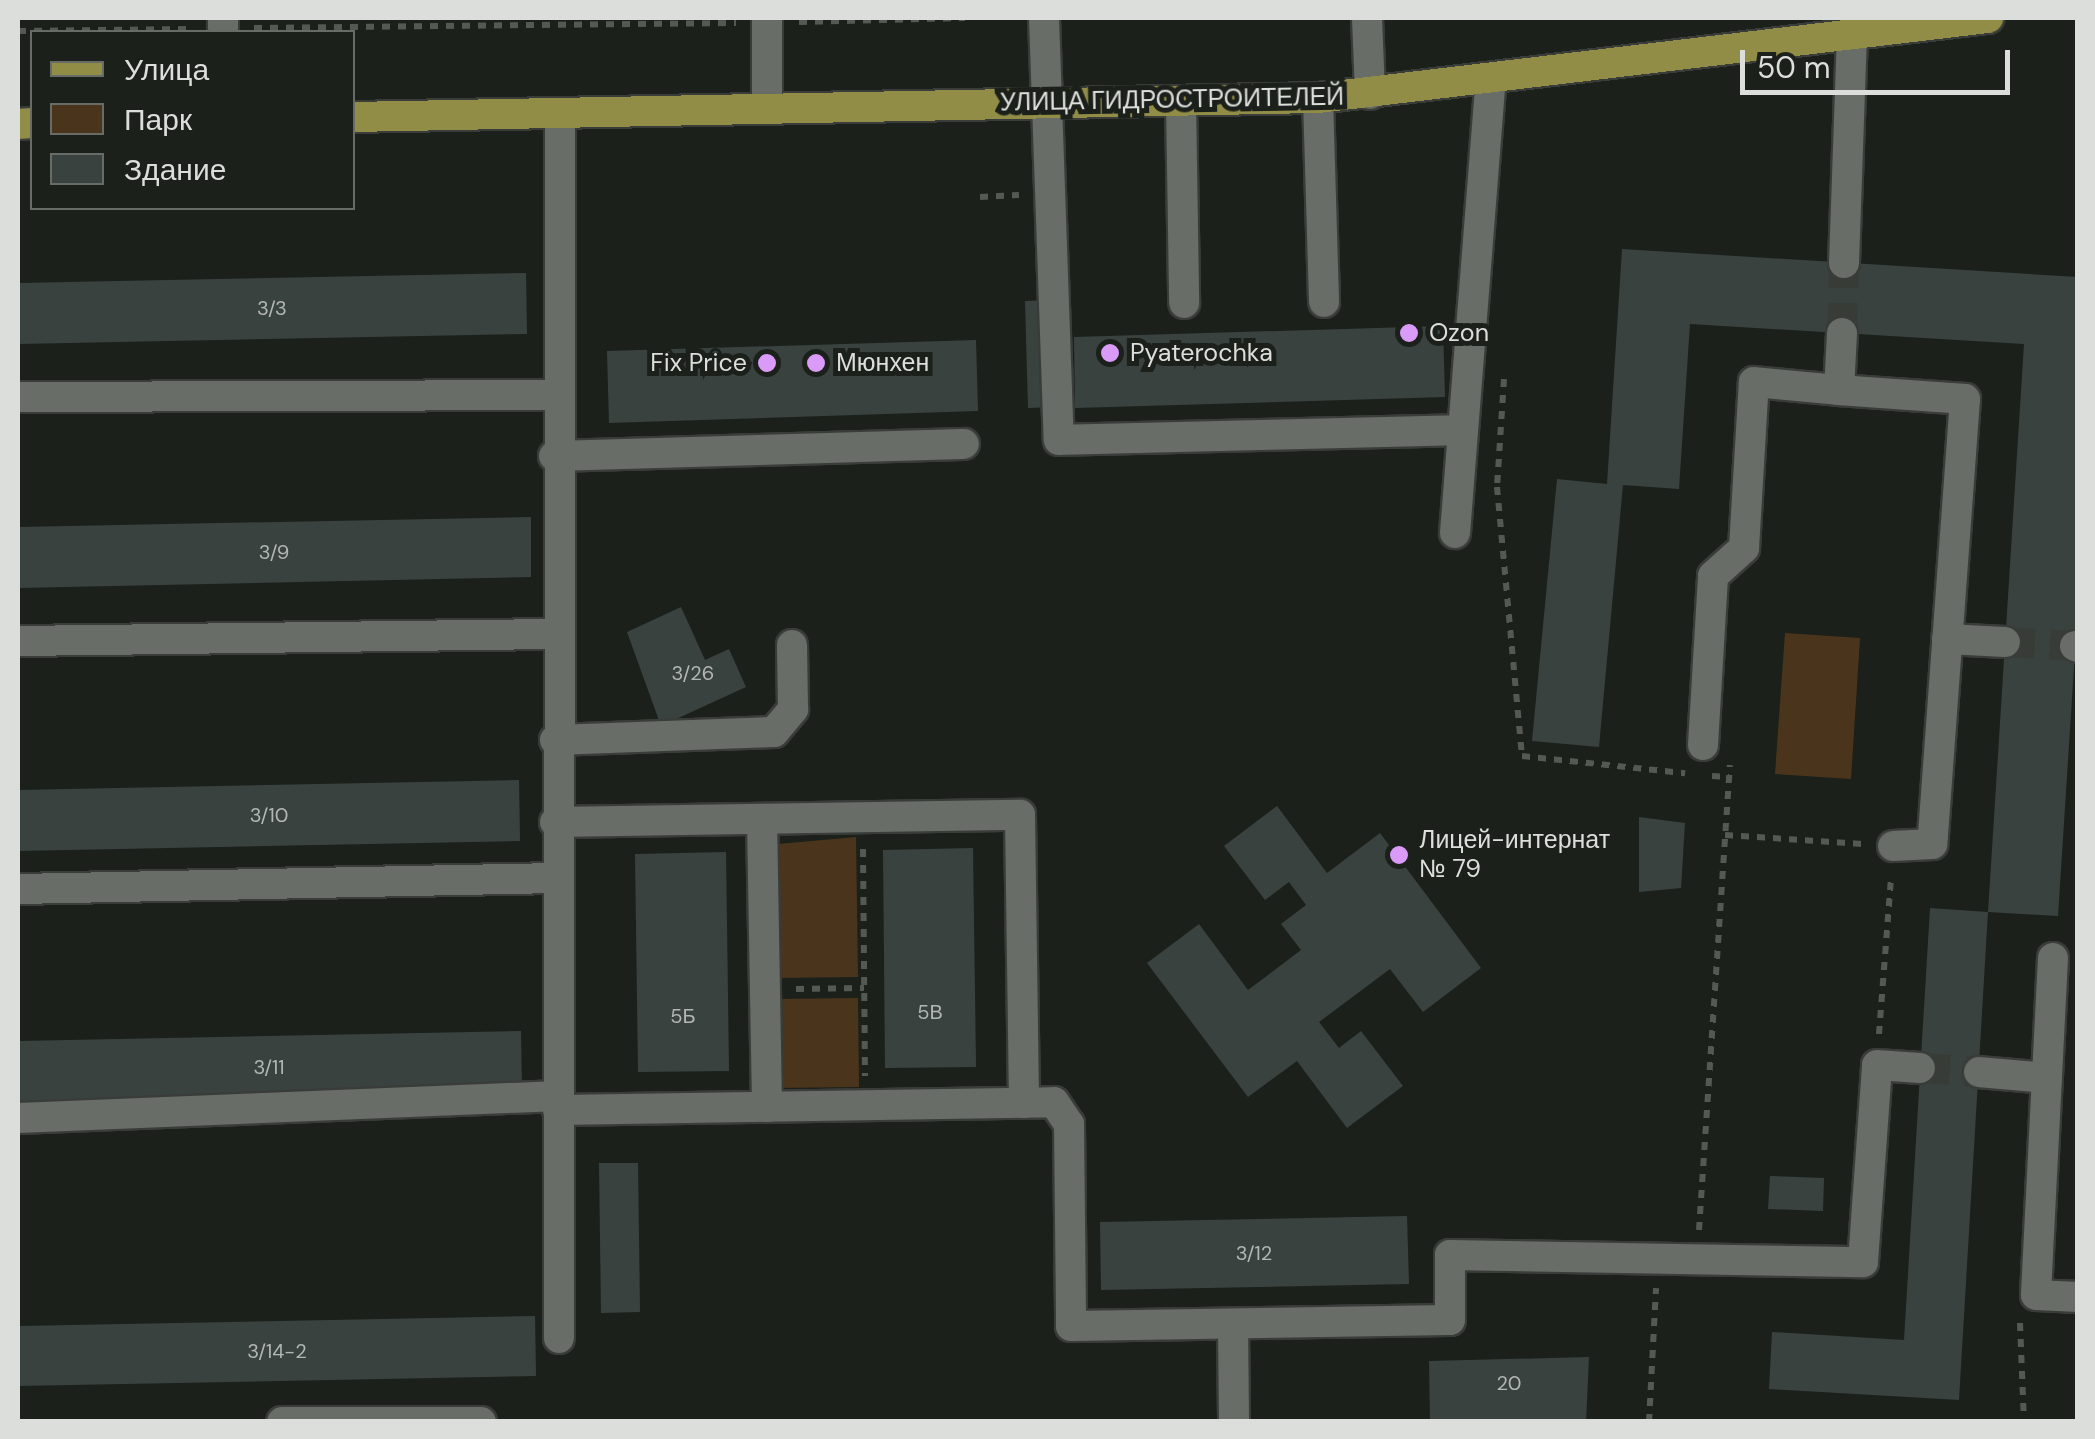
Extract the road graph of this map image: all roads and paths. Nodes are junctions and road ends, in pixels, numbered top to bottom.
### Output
1 (918, 18) edge
2 (965, 18) edge
3 (1044, 18) edge
4 (1367, 18) edge
5 (1988, 18) edge
6 (767, 20) edge
7 (223, 23) edge
8 (1816, 28) edge
9 (18, 30) edge
10 (1852, 35) junction
11 (1490, 84) junction
12 (1370, 94) junction
13 (1318, 98) junction
14 (1181, 101) junction
15 (1046, 103) junction
16 (767, 108) junction
17 (560, 113) junction
18 (355, 117) edge
19 (1031, 194) dead end
20 (980, 198) dead end
21 (1844, 263) tunnel mouth
22 (1324, 302) dead end
23 (1184, 303) dead end
24 (1842, 333) tunnel mouth
25 (1504, 373) dead end
26 (1839, 390) junction
27 (556, 395) junction
28 (18, 396) edge
29 (1462, 430) junction
30 (964, 444) dead end
31 (554, 456) junction
32 (1456, 533) dead end
33 (554, 634) junction
34 (1947, 639) junction
35 (18, 641) edge
36 (2005, 642) tunnel mouth
37 (792, 646) dead end
38 (555, 740) junction
39 (1703, 745) dead end
40 (1730, 765) dead end
41 (1729, 777) junction
42 (862, 818) junction
43 (762, 819) junction
44 (555, 822) junction
45 (1725, 835) junction
46 (1881, 846) junction
47 (555, 878) junction
48 (18, 889) edge
49 (2053, 958) dead end
50 (864, 988) junction
51 (765, 989) junction
52 (1877, 1065) junction
53 (1920, 1068) tunnel mouth
54 (1978, 1072) tunnel mouth
55 (866, 1078) dead end
56 (2046, 1078) junction
57 (558, 1103) junction
58 (1024, 1103) junction
59 (767, 1107) junction
60 (18, 1118) edge
61 (1657, 1256) junction
62 (1697, 1256) junction
63 (2036, 1296) junction
64 (2078, 1297) edge
65 (1233, 1324) junction
66 (560, 1338) dead end
67 (282, 1422) edge
68 (481, 1422) edge
69 (1234, 1422) edge
70 (1649, 1422) edge
71 (2024, 1422) edge

1 - 2 path
1 - 6 path
3 - 15 lane
4 - 12 lane
5 - 10 main road, УЛИЦА ГИДРОСТРОИТЕЛЕЙ
6 - 7 path
6 - 16 lane
7 - 9 path
8 - 10 main road, УЛИЦА ГИДРОСТРОИТЕЛЕЙ
8 - 11 main road, УЛИЦА ГИДРОСТРОИТЕЛЕЙ
10 - 21 lane
11 - 12 main road, УЛИЦА ГИДРОСТРОИТЕЛЕЙ
11 - 29 lane
12 - 13 main road, УЛИЦА ГИДРОСТРОИТЕЛЕЙ
13 - 14 main road, УЛИЦА ГИДРОСТРОИТЕЛЕЙ
13 - 22 lane
14 - 15 main road, УЛИЦА ГИДРОСТРОИТЕЛЕЙ
14 - 23 lane
15 - 16 main road, УЛИЦА ГИДРОСТРОИТЕЛЕЙ
15 - 29 lane
16 - 17 main road, УЛИЦА ГИДРОСТРОИТЕЛЕЙ
17 - 18 main road, УЛИЦА ГИДРОСТРОИТЕЛЕЙ
17 - 27 lane
19 - 20 path
24 - 26 lane
25 - 41 path
26 - 34 lane
26 - 39 lane
27 - 28 lane
27 - 31 lane
29 - 32 lane
30 - 31 lane
31 - 33 lane
33 - 35 lane
33 - 38 lane
34 - 36 lane
34 - 46 lane
37 - 38 lane
38 - 44 lane
40 - 41 path
41 - 45 path
42 - 43 lane
42 - 50 path
42 - 58 lane
43 - 44 lane
43 - 51 lane
44 - 47 lane
45 - 46 path
45 - 62 path
46 - 52 path
47 - 48 lane
47 - 57 lane
49 - 56 lane
50 - 51 path
50 - 55 path
51 - 59 lane
52 - 53 lane
52 - 62 lane
54 - 56 lane
56 - 63 lane
57 - 59 lane
57 - 60 lane
57 - 66 lane
58 - 59 lane
58 - 65 lane
61 - 62 lane
61 - 65 lane
61 - 70 path
63 - 64 lane
63 - 71 path
65 - 69 lane
67 - 68 lane

